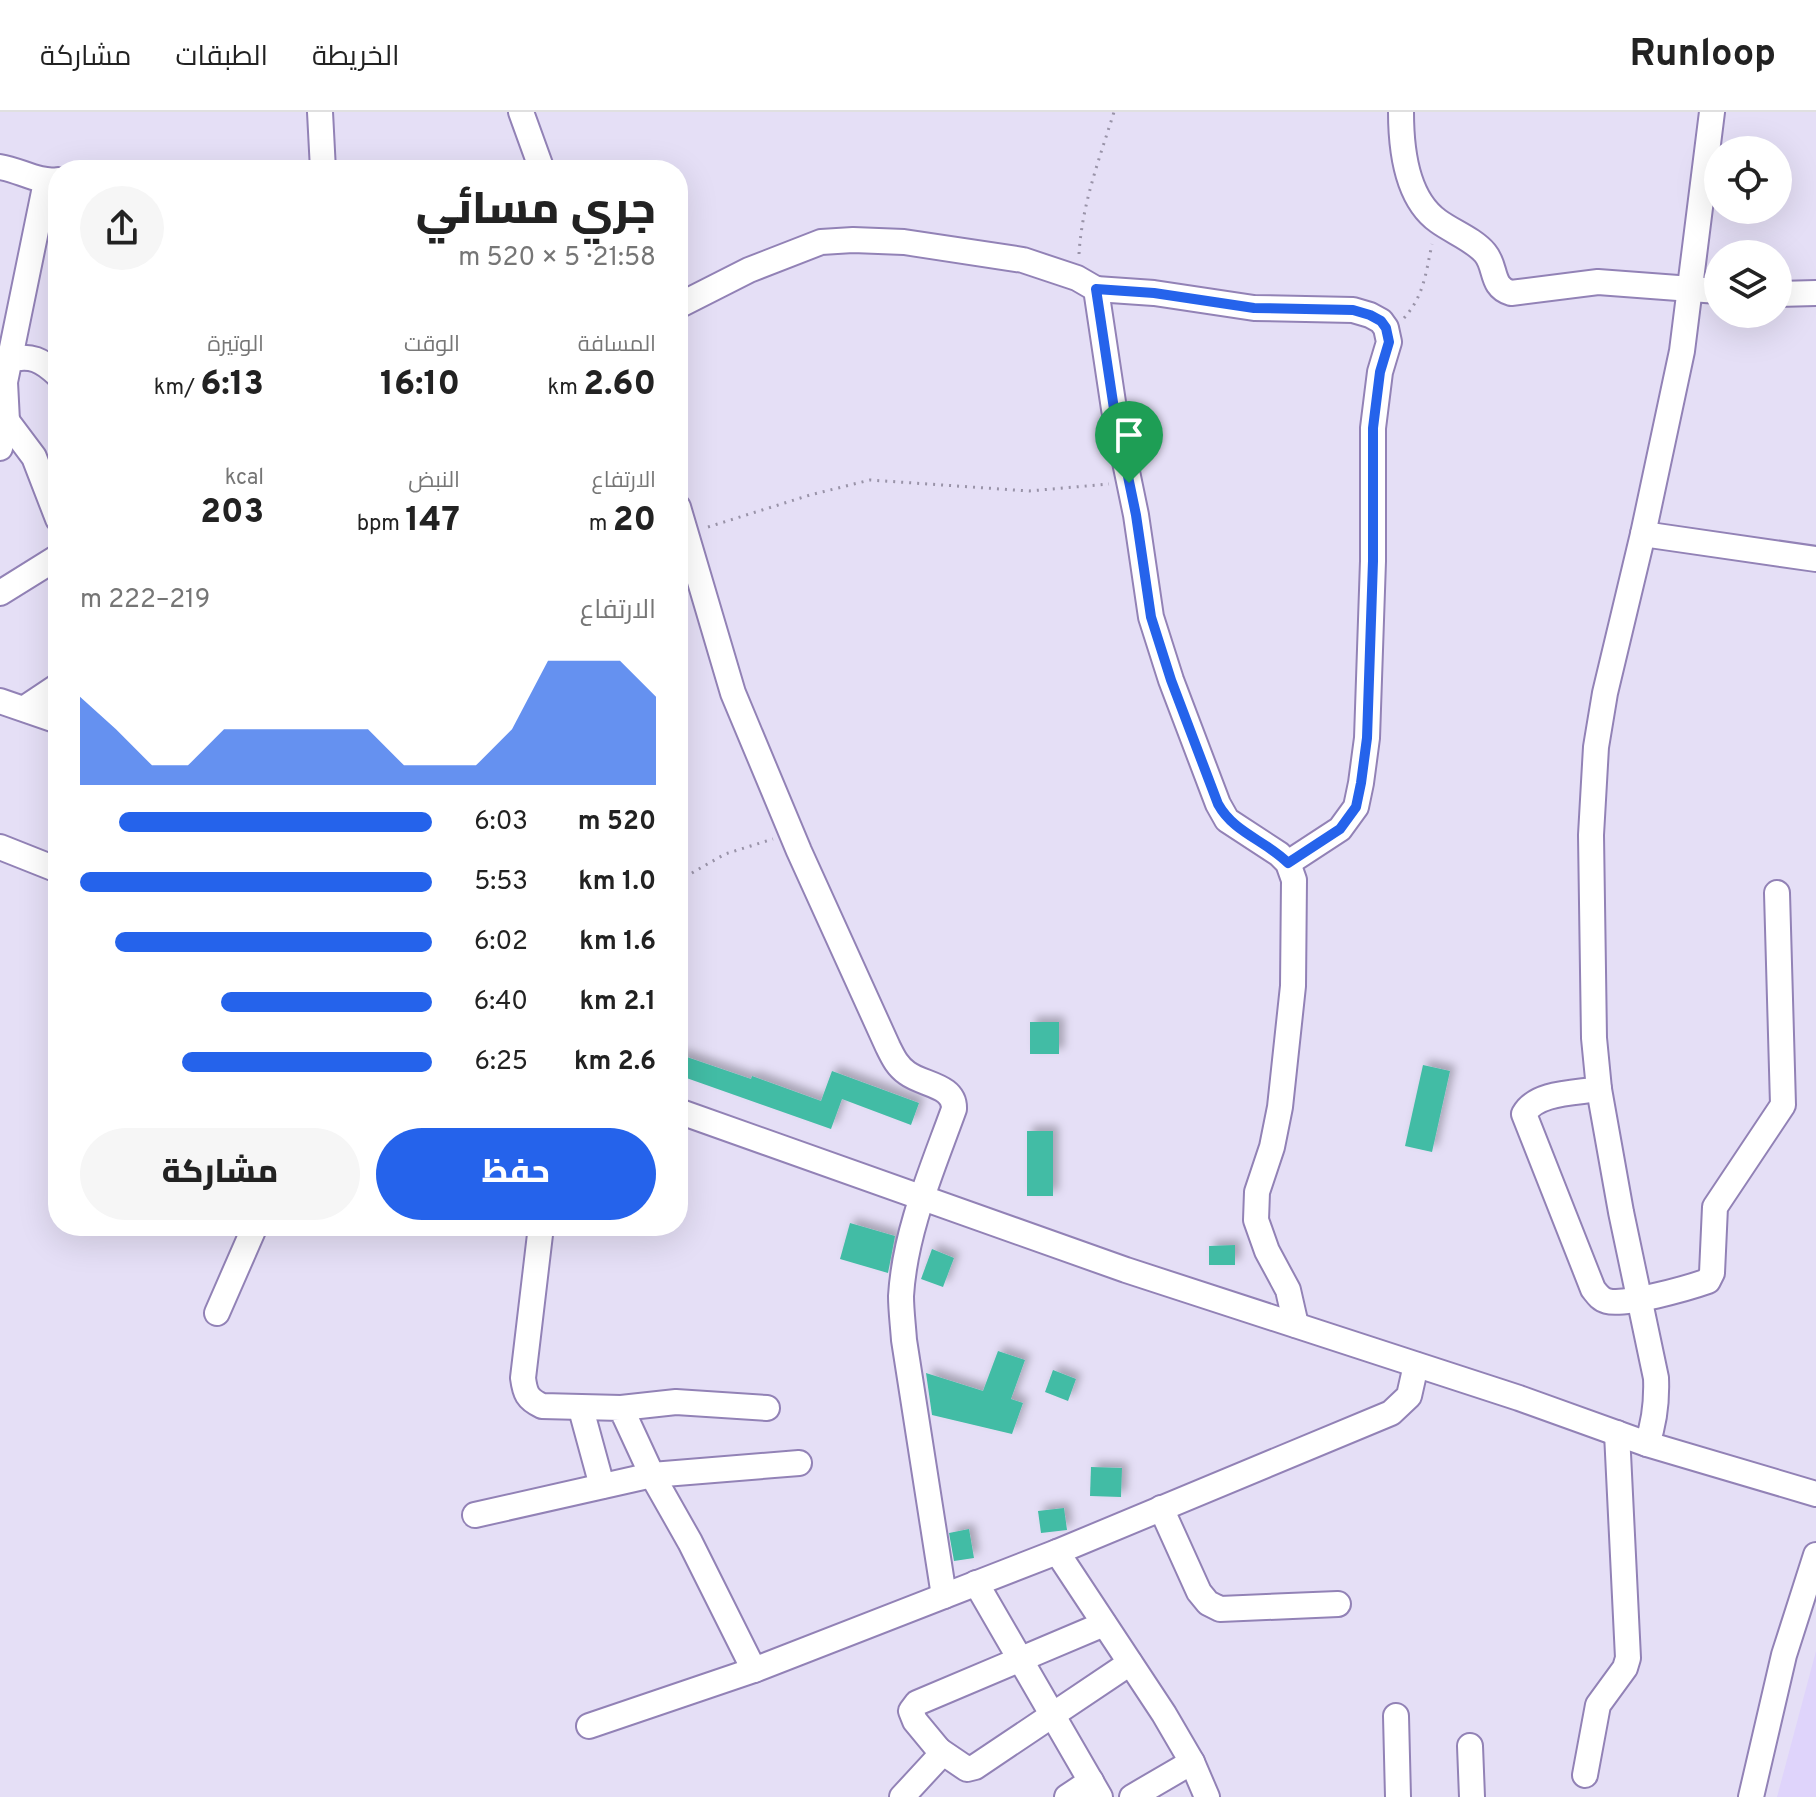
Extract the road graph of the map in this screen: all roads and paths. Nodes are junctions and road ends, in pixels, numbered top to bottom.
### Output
1 (320, 112) edge
2 (521, 112) edge
3 (1114, 112) edge
4 (1401, 112) edge
5 (1712, 112) edge
6 (322, 160) edge
7 (538, 160) edge
8 (0, 167) edge
9 (48, 180) edge
10 (48, 197) edge
11 (1436, 220) junction
12 (1087, 284) junction
13 (1690, 290) junction
14 (1704, 290) edge
15 (1816, 293) edge
16 (1792, 294) edge
17 (688, 301) edge
18 (1387, 334) junction
19 (48, 367) edge
20 (5, 374) edge
21 (7, 421) junction
22 (0, 448) edge
23 (1129, 483) junction
24 (48, 493) edge
25 (688, 533) edge
26 (1643, 534) junction
27 (688, 544) edge
28 (1816, 559) edge
29 (48, 563) edge
30 (0, 593) edge
31 (48, 693) edge
32 (0, 701) edge
33 (25, 708) junction
34 (48, 717) edge
35 (791, 833) junction
36 (0, 847) edge
37 (1288, 863) junction
38 (48, 866) edge
39 (688, 875) edge
40 (1777, 893) dead end
41 (1599, 1089) junction
42 (688, 1115) edge
43 (921, 1198) junction
44 (251, 1236) edge
45 (540, 1236) edge
46 (1641, 1298) junction
47 (217, 1313) dead end
48 (1296, 1325) junction
49 (1416, 1365) junction
50 (621, 1408) junction
51 (767, 1408) dead end
52 (581, 1409) junction
53 (1617, 1433) junction
54 (1647, 1444) junction
55 (799, 1463) dead end
56 (652, 1475) junction
57 (602, 1486) junction
58 (1816, 1494) edge
59 (1161, 1508) junction
60 (475, 1515) dead end
61 (1057, 1552) junction
62 (1816, 1555) edge
63 (976, 1583) junction
64 (944, 1596) junction
65 (1338, 1604) dead end
66 (1104, 1624) junction
67 (1020, 1661) junction
68 (1130, 1663) junction
69 (754, 1670) junction
70 (1051, 1716) junction
71 (1396, 1716) dead end
72 (589, 1726) dead end
73 (1470, 1746) dead end
74 (939, 1750) junction
75 (1192, 1762) junction
76 (1585, 1775) dead end
77 (1096, 1789) edge
78 (902, 1797) edge
79 (1067, 1797) edge
80 (1132, 1797) edge
81 (1207, 1797) edge
82 (1398, 1797) edge
83 (1472, 1797) edge
84 (1751, 1797) edge

1 - 6 street
2 - 7 street
3 - 12 path
4 - 11 street
5 - 13 street
8 - 9 street
10 - 20 street
11 - 13 street
11 - 18 path
12 - 17 street
12 - 18 street
12 - 23 street
13 - 14 street
13 - 26 street
15 - 16 street
18 - 37 street
19 - 20 street
20 - 21 street
21 - 22 street
21 - 24 street
23 - 25 path
23 - 37 street
26 - 28 street
26 - 41 street
27 - 35 street
29 - 30 street
31 - 33 street
32 - 33 street
33 - 34 street
35 - 39 path
35 - 43 street
36 - 38 street
37 - 48 street
40 - 46 street
41 - 46 street
41 - 46 street
42 - 43 street
43 - 48 street
43 - 64 street
44 - 47 street
45 - 52 street
46 - 54 street
48 - 49 street
49 - 53 street
49 - 59 street
50 - 51 street
50 - 52 street
50 - 56 street
52 - 57 street
53 - 54 street
53 - 76 street
54 - 58 street
55 - 56 street
56 - 57 street
56 - 69 street
57 - 60 street
59 - 61 street
59 - 65 street
61 - 63 street
61 - 66 street
62 - 84 street
63 - 64 street
63 - 67 street
64 - 69 street
66 - 67 street
66 - 68 street
67 - 70 street
67 - 74 street
68 - 70 street
68 - 75 street
69 - 72 street
70 - 74 street
70 - 77 street
71 - 82 street
73 - 83 street
74 - 78 street
75 - 80 street
75 - 81 street
77 - 79 street

